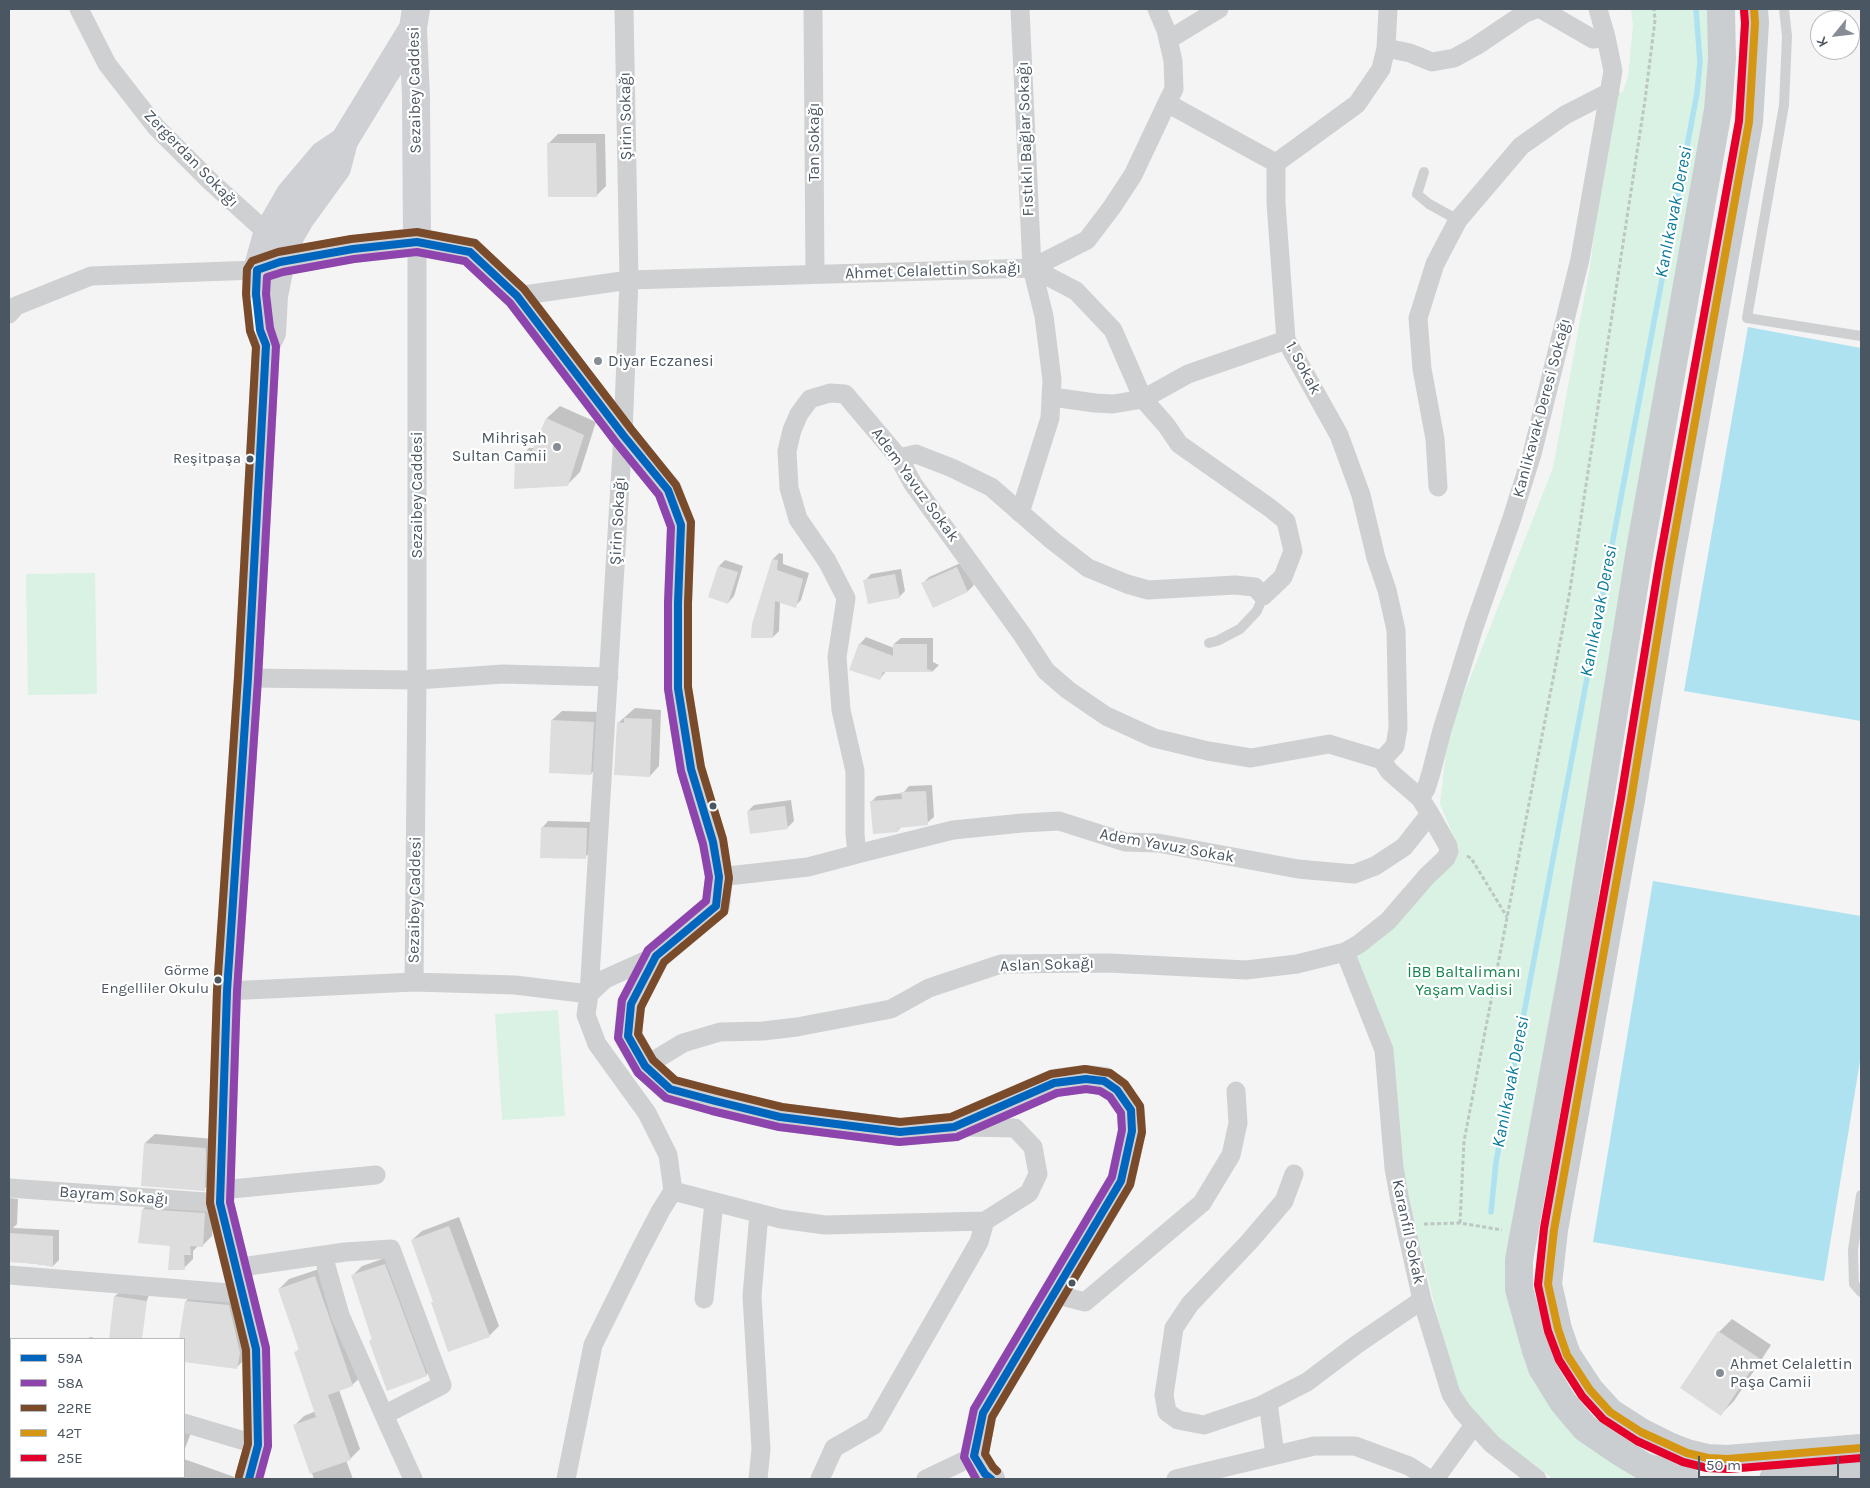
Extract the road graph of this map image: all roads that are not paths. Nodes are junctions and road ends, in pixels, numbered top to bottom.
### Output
1 (79, 9) edge
2 (624, 9) edge
3 (813, 9) edge
4 (1020, 9) edge
5 (1157, 9) edge
6 (1219, 9) edge
7 (1388, 9) edge
8 (1536, 9) edge
9 (1541, 9) edge
10 (1598, 9) edge
11 (1721, 9) edge
12 (1754, 9) edge
13 (1784, 9) edge
14 (414, 18) edge
15 (1606, 37) junction
16 (1168, 40) junction
17 (1386, 48) junction
18 (377, 86) junction
19 (1610, 92) junction
20 (416, 97) junction
21 (1167, 103) junction
22 (1276, 163) junction
23 (1424, 172) dead end
24 (1458, 220) junction
25 (417, 242) junction
26 (272, 253) junction
27 (1032, 268) junction
28 (815, 274) junction
29 (629, 280) junction
30 (517, 296) junction
31 (9, 314) edge
32 (1861, 336) edge
33 (1286, 340) junction
34 (1052, 397) junction
35 (1143, 399) junction
36 (623, 435) junction
37 (899, 458) junction
38 (1438, 487) dead end
39 (1020, 513) junction
40 (1263, 596) junction
41 (1209, 643) dead end
42 (609, 677) junction
43 (248, 678) junction
44 (417, 680) junction
45 (1382, 760) junction
46 (1420, 798) junction
47 (1430, 814) junction
48 (857, 854) junction
49 (719, 877) junction
50 (1345, 952) junction
51 (656, 956) junction
52 (414, 982) junction
53 (227, 991) junction
54 (589, 994) junction
55 (645, 1066) junction
56 (1236, 1091) dead end
57 (954, 1127) junction
58 (1294, 1174) dead end
59 (376, 1175) dead end
60 (9, 1188) edge
61 (673, 1191) junction
62 (1861, 1195) edge
63 (220, 1196) junction
64 (714, 1202) junction
65 (759, 1213) junction
66 (985, 1221) junction
67 (323, 1255) junction
68 (235, 1268) junction
69 (9, 1275) edge
70 (1861, 1292) edge
71 (242, 1294) junction
72 (1054, 1294) junction
73 (704, 1299) dead end
74 (1422, 1300) junction
75 (1268, 1402) junction
76 (384, 1415) junction
77 (185, 1423) edge
78 (1474, 1425) junction
79 (258, 1445) junction
80 (1861, 1448) edge
81 (1275, 1455) junction
82 (974, 1456) junction
83 (1861, 1469) edge
84 (249, 1479) edge
85 (413, 1479) edge
86 (566, 1479) edge
87 (758, 1479) edge
88 (820, 1479) edge
89 (926, 1479) edge
90 (991, 1479) edge
91 (1176, 1479) edge
92 (1429, 1479) edge
93 (1434, 1479) edge
94 (1537, 1479) edge
95 (1686, 1479) edge
96 (1773, 1479) edge

1 - 26 street, Zergerdan Sokağı
2 - 29 street, Şirin Sokağı
3 - 28 street, Tan Sokağı
4 - 27 street, Fıstıklı Bağlar Sokağı
5 - 16 street
6 - 16 street
7 - 17 street
8 - 17 street
9 - 15 street
10 - 15 street, Kanlikavak Deresi Sokağı
11 - 95 main road
12 - 80 main road
13 - 32 lane
14 - 18 street
14 - 20 street, Sezaibey Caddesi
15 - 19 street, Kanlikavak Deresi Sokağı
16 - 21 street
17 - 22 street
18 - 20 street
18 - 26 street
19 - 24 street
19 - 46 street, Kanlikavak Deresi Sokağı
20 - 25 street, Sezaibey Caddesi
21 - 22 street
21 - 27 street
22 - 33 street, 1. Sokak
23 - 24 lane
24 - 38 street
25 - 26 street
25 - 30 street
25 - 44 street, Sezaibey Caddesi
26 - 31 street
26 - 43 street
27 - 28 street, Ahmet Celalettin Sokağı
27 - 34 street, Fıstıklı Bağlar Sokağı
27 - 35 street, Ahmet Celalettin Sokağı
28 - 29 street, Ahmet Celalettin Sokağı
29 - 30 street, Ahmet Celalettin Sokağı
29 - 36 street, Şirin Sokağı
30 - 36 street
33 - 35 street
33 - 45 street, 1. Sokak
34 - 35 street
34 - 39 street, Fıstıklı Bağlar Sokağı
35 - 40 street, Ahmet Celalettin Sokağı
36 - 42 street, Şirin Sokağı
36 - 49 street
37 - 39 street
37 - 45 street, Adem Yavuz Sokak
37 - 48 street, Adem Yavuz Sokak
39 - 40 street
40 - 41 lane
42 - 44 street
42 - 54 street, Şirin Sokağı
43 - 44 street
43 - 53 street
44 - 52 street, Sezaibey Caddesi
45 - 46 street
46 - 47 street
47 - 48 street, Adem Yavuz Sokak
47 - 50 street, Aslan Sokağı
48 - 49 street
49 - 51 street
50 - 55 street, Aslan Sokağı
50 - 74 street, Karanfil Sokak
51 - 54 street
51 - 55 street
52 - 53 street
52 - 54 street
53 - 63 street
54 - 61 street, Şirin Sokağı
55 - 57 street
56 - 72 street
57 - 66 street
57 - 72 street
58 - 75 street
59 - 63 street, Bayram Sokağı
60 - 63 street, Bayram Sokağı
61 - 64 street
61 - 86 street
62 - 70 lane
63 - 68 street
64 - 65 street
64 - 73 street
65 - 66 street
65 - 87 street
66 - 88 street
67 - 68 street
67 - 76 street
67 - 76 street
68 - 71 street
69 - 71 street
71 - 79 street
72 - 82 street
74 - 75 street
74 - 78 street, Karanfil Sokak
75 - 81 street
76 - 85 street
77 - 79 street
78 - 93 street
78 - 94 street, Karanfil Sokak
79 - 84 street
81 - 91 street
81 - 92 street
82 - 89 street
82 - 90 street
83 - 96 main road

